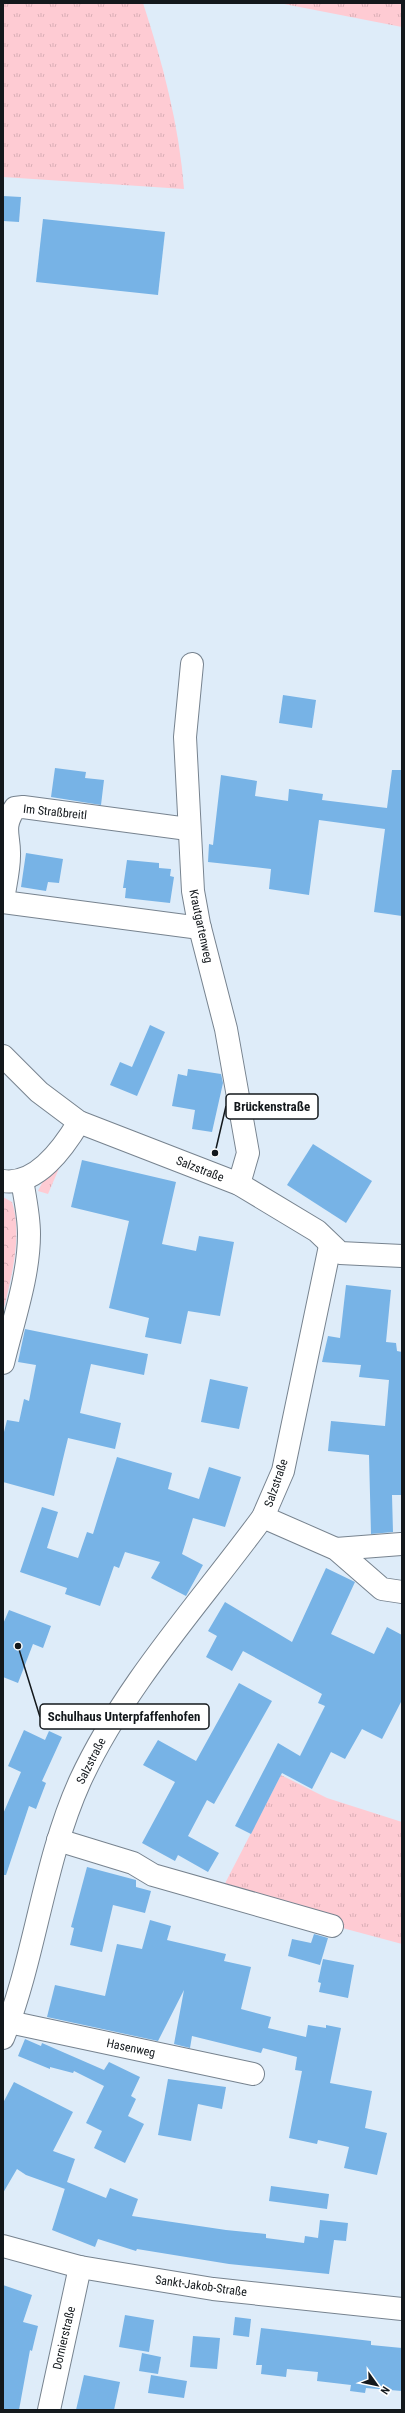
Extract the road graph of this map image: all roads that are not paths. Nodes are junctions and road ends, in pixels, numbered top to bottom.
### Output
1 (192, 664) dead end
2 (188, 829) junction
3 (3, 901) edge
4 (200, 928) junction
5 (3, 1056) edge
6 (79, 1122) junction
7 (12, 1180) edge
8 (239, 1184) junction
9 (330, 1246) junction
10 (402, 1256) edge
11 (3, 1362) edge
12 (263, 1517) junction
13 (401, 1544) dead end
14 (336, 1549) junction
15 (402, 1592) edge
16 (58, 1840) junction
17 (332, 1926) dead end
18 (6, 2030) edge
19 (253, 2074) dead end
20 (3, 2246) edge
21 (80, 2267) junction
22 (402, 2309) edge
23 (49, 2410) edge

1 - 2 street, Krautgartenweg
2 - 3 street, Im Straßbreitl
2 - 4 street, Krautgartenweg
3 - 4 street, Im Straßbreitl
4 - 8 street, Krautgartenweg
5 - 6 street, Salzstraße
6 - 7 street
6 - 8 street, Salzstraße
7 - 11 street
8 - 9 street, Salzstraße
9 - 10 street
9 - 12 street, Salzstraße
12 - 14 street
12 - 16 street, Salzstraße
13 - 14 street
14 - 15 street
16 - 17 street
16 - 18 street, Salzstraße
18 - 19 street, Hasenweg
20 - 21 street, Sankt-Jakob-Straße
21 - 22 street, Sankt-Jakob-Straße
21 - 23 street, Dornierstraße

